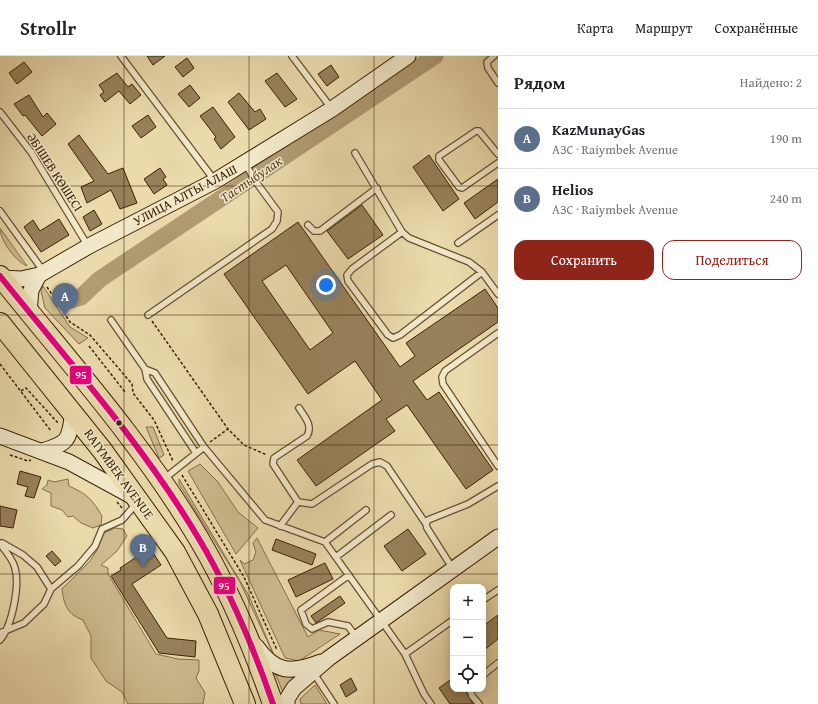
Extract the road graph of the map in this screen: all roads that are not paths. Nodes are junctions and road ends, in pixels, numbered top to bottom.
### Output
1 (121, 56) edge
2 (292, 56) edge
3 (408, 56) edge
4 (494, 56) edge
5 (498, 83) edge
6 (332, 109) junction
7 (0, 112) edge
8 (355, 153) dead end
9 (498, 154) edge
10 (498, 163) edge
11 (248, 168) junction
12 (215, 181) junction
13 (377, 188) junction
14 (0, 211) edge
15 (498, 215) edge
16 (308, 225) dead end
17 (402, 232) junction
18 (458, 243) dead end
19 (88, 246) junction
20 (482, 272) junction
21 (1, 276) edge
22 (43, 277) junction
23 (498, 294) edge
24 (29, 312) junction
25 (148, 315) road end
26 (111, 320) dead end
27 (0, 323) edge
28 (498, 333) edge
29 (145, 369) junction
30 (299, 408) dead end
31 (67, 419) junction
32 (0, 436) edge
33 (204, 446) junction
34 (42, 451) junction
35 (196, 453) junction
36 (498, 466) edge
37 (162, 481) junction
38 (498, 486) edge
39 (140, 500) junction
40 (298, 502) junction
41 (366, 510) dead end
42 (391, 515) dead end
43 (426, 524) junction
44 (280, 526) junction
45 (498, 537) edge
46 (325, 542) junction
47 (0, 543) edge
48 (336, 557) junction
49 (453, 570) junction
50 (350, 575) junction
51 (51, 589) junction
52 (498, 590) edge
53 (486, 598) edge
54 (381, 621) junction
55 (450, 622) edge
56 (6, 632) junction
57 (0, 633) edge
58 (248, 634) junction
59 (357, 638) junction
60 (0, 640) edge
61 (405, 654) junction
62 (329, 658) junction
63 (498, 663) edge
64 (313, 672) junction
65 (486, 673) edge
66 (471, 692) edge
67 (245, 704) edge
68 (273, 704) edge
69 (287, 704) edge
70 (334, 704) edge
71 (431, 704) edge
72 (479, 704) edge

1 - 12 lane
2 - 6 lane
3 - 6 main road, УЛИЦА АЛТЫ АЛАШ
4 - 5 lane
6 - 11 main road, УЛИЦА АЛТЫ АЛАШ
7 - 19 lane, ӘБІШЕВ КӨШЕСІ
8 - 13 lane
9 - 10 lane
11 - 12 main road, УЛИЦА АЛТЫ АЛАШ
11 - 25 lane
12 - 19 main road, УЛИЦА АЛТЫ АЛАШ
13 - 16 lane
13 - 17 lane
14 - 22 lane
15 - 18 lane
17 - 20 lane
17 - 20 lane
19 - 22 main road, УЛИЦА АЛТЫ АЛАШ
20 - 23 lane
21 - 22 main road, УЛИЦА АЛТЫ АЛАШ
21 - 24 highway
22 - 24 main road
24 - 37 highway
26 - 29 lane
27 - 31 highway, RAIYMBEK AVENUE
28 - 36 lane
29 - 33 lane
29 - 35 lane
30 - 40 lane
31 - 34 main road
31 - 39 highway, RAIYMBEK AVENUE
32 - 34 main road
33 - 35 lane
33 - 44 lane
34 - 39 main road
35 - 37 lane
37 - 58 highway
38 - 43 lane
39 - 51 lane
39 - 67 highway, RAIYMBEK AVENUE
40 - 43 lane
40 - 44 lane
41 - 46 lane
42 - 48 lane
43 - 49 lane
44 - 46 lane
45 - 49 main road
46 - 48 lane
47 - 51 lane
47 - 56 lane
48 - 50 lane
49 - 54 main road
50 - 54 lane
50 - 59 lane
51 - 56 lane
52 - 53 lane
54 - 59 main road
54 - 61 lane
55 - 61 lane
56 - 57 lane
56 - 60 lane
58 - 62 main road
58 - 68 highway
59 - 62 main road
61 - 71 lane
62 - 64 main road
63 - 65 lane
64 - 69 main road
64 - 70 lane
66 - 72 lane

